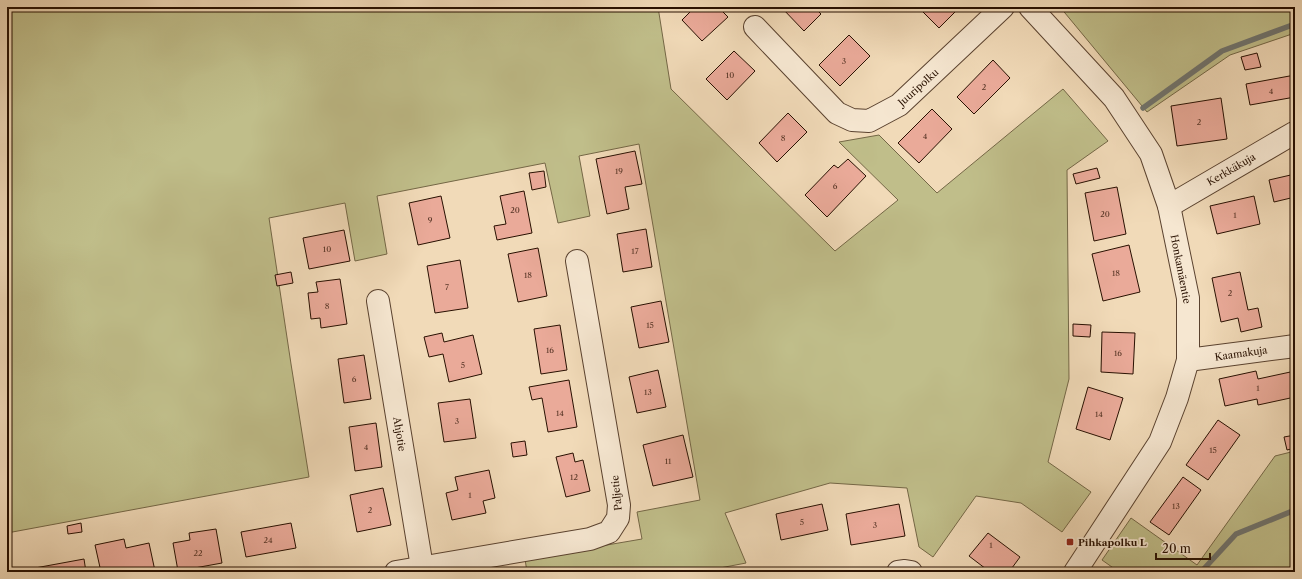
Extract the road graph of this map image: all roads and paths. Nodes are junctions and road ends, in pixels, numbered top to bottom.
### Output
1 (1003, 7) edge
2 (1030, 7) edge
3 (755, 27) dead end
4 (1294, 133) dead end
5 (1169, 206) junction
6 (577, 261) dead end
7 (378, 301) dead end
8 (1295, 346) edge
9 (1188, 360) junction
10 (422, 567) junction
11 (396, 572) edge
12 (898, 572) edge
13 (911, 572) edge
14 (1075, 572) edge

1 - 3 street, Juuripolku
2 - 5 street, Honkamäentie
4 - 5 street, Kerkkäkuja
5 - 9 street, Honkamäentie
6 - 10 street, Paljetie
7 - 10 street, Ahjotie
8 - 9 street, Kaamakuja
9 - 14 street, Honkamäentie
10 - 11 street, Paljetie
12 - 13 street

